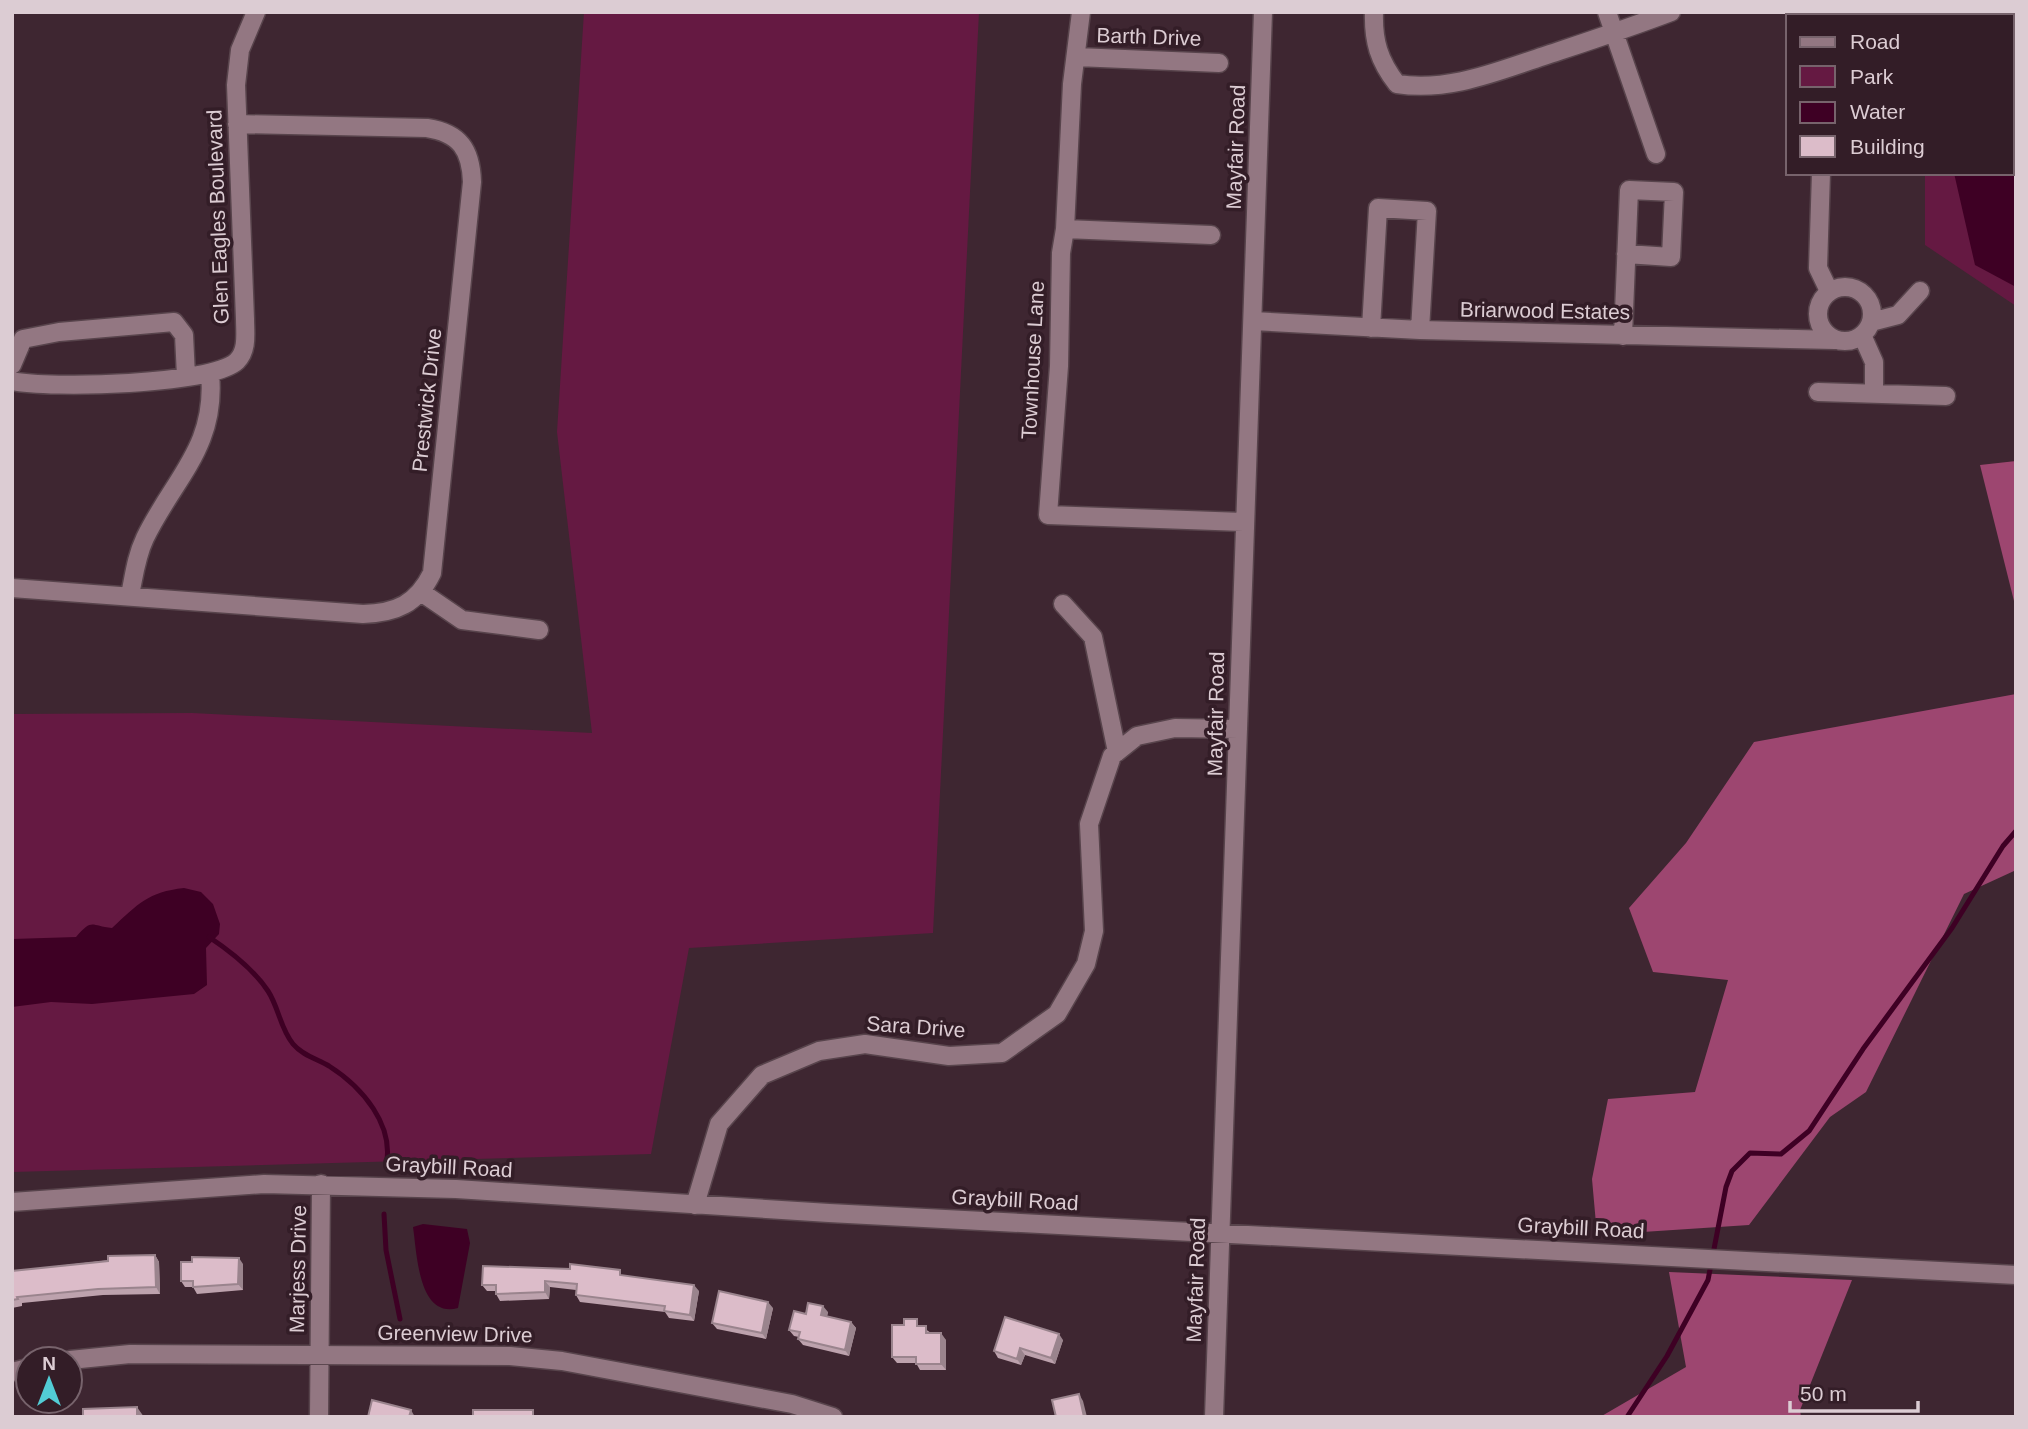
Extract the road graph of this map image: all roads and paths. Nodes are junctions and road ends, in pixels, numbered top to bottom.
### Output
1 (256, 12) edge
2 (1081, 12) edge
3 (1263, 12) edge
4 (1374, 12) edge
5 (1607, 12) edge
6 (1671, 12) edge
7 (1614, 33) junction
8 (1077, 57) junction
9 (1219, 63) dead end
10 (237, 124) junction
11 (1656, 154) dead end
12 (1821, 175) edge
13 (1065, 229) junction
14 (1211, 235) dead end
15 (1626, 254) dead end
16 (1829, 291) junction
17 (1920, 291) dead end
18 (1253, 321) junction
19 (1371, 328) junction
20 (1866, 329) junction
21 (1420, 330) junction
22 (1623, 336) junction
23 (17, 339) edge
24 (1835, 340) junction
25 (12, 365) edge
26 (210, 373) junction
27 (186, 376) junction
28 (12, 381) edge
29 (1818, 392) dead end
30 (1874, 394) junction
31 (1945, 397) dead end
32 (1243, 522) junction
33 (12, 588) edge
34 (421, 592) junction
35 (130, 595) junction
36 (1063, 604) dead end
37 (539, 630) dead end
38 (1238, 729) junction
39 (1117, 752) junction
40 (321, 1184) junction
41 (12, 1202) edge
42 (695, 1205) junction
43 (1220, 1234) junction
44 (2016, 1275) edge
45 (319, 1355) junction
46 (84, 1359) edge
47 (319, 1417) edge
48 (833, 1417) edge
49 (1214, 1417) edge

1 - 10 street, Glen Eagles Boulevard
2 - 8 street, Townhouse Lane
3 - 18 street, Mayfair Road
4 - 7 street
5 - 7 street
6 - 7 street
7 - 11 street
8 - 9 street, Barth Drive
8 - 13 street, Townhouse Lane
10 - 26 street, Glen Eagles Boulevard
10 - 34 street, Prestwick Drive
12 - 16 street
13 - 14 street
13 - 32 street, Townhouse Lane
15 - 22 street
16 - 20 street
16 - 24 street
17 - 20 street
18 - 19 street, Briarwood Estates
18 - 32 street, Mayfair Road
19 - 21 street, Briarwood Estates
19 - 21 street
20 - 24 street
20 - 30 street
21 - 22 street, Briarwood Estates
22 - 24 street, Briarwood Estates
23 - 25 street
23 - 27 street
26 - 27 street, Glen Eagles Boulevard
26 - 35 street
27 - 28 street, Glen Eagles Boulevard
29 - 30 street
30 - 31 street
32 - 38 street, Mayfair Road
33 - 35 street
34 - 35 street
34 - 37 street
36 - 39 street
38 - 39 street
38 - 43 street, Mayfair Road
39 - 42 street, Sara Drive
40 - 41 street, Graybill Road
40 - 42 street, Graybill Road
40 - 45 street, Marjess Drive
42 - 43 street, Graybill Road
43 - 44 street, Graybill Road
43 - 49 street, Mayfair Road
45 - 46 street, Greenview Drive
45 - 47 street, Marjess Drive
45 - 48 street, Greenview Drive

